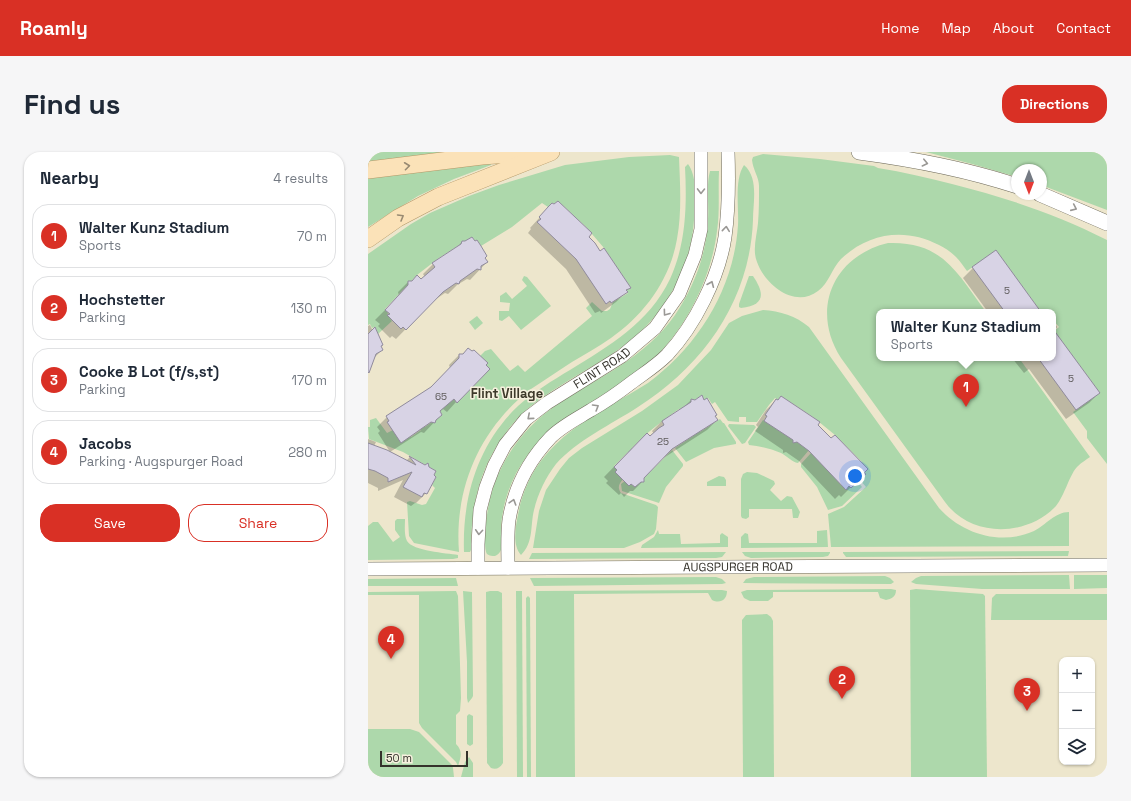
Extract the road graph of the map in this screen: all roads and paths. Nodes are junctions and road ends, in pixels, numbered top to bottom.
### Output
1 (538, 152) edge
2 (551, 152) edge
3 (701, 152) edge
4 (728, 152) edge
5 (859, 152) edge
6 (896, 155) edge
7 (368, 170) edge
8 (1011, 184) edge
9 (1047, 197) edge
10 (1107, 223) edge
11 (368, 239) edge
12 (1107, 565) edge
13 (478, 568) junction
14 (508, 568) junction
15 (368, 569) edge

7 -> 1 main road
11 -> 2 main road
3 -> 13 street, FLINT ROAD
14 -> 4 street
5 - 6 main road
6 -> 8 main road
9 -> 10 main road
12 - 14 street, AUGSPURGER ROAD
13 - 14 street, AUGSPURGER ROAD
13 - 15 street, AUGSPURGER ROAD

